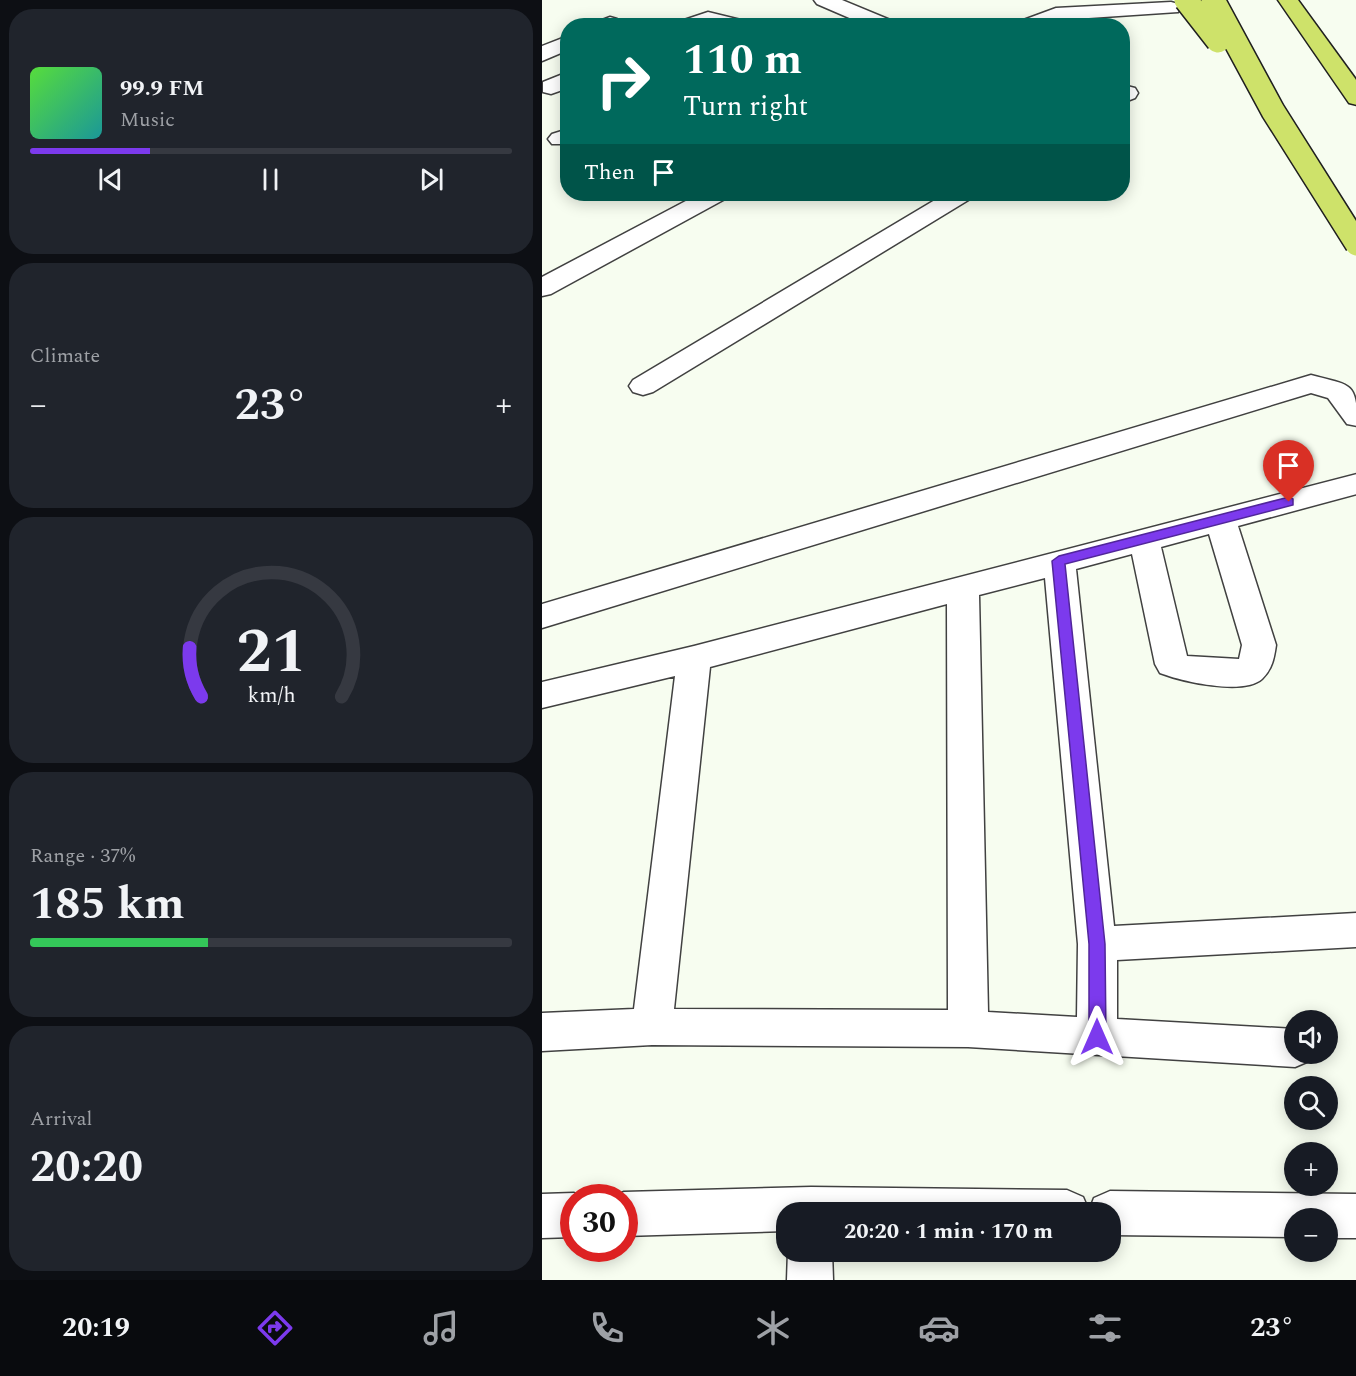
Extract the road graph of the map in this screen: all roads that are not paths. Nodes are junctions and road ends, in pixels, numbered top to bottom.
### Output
1 (824, 0) edge
2 (1213, 0) edge
3 (1288, 0) edge
4 (1298, 0) edge
5 (1170, 4) edge
6 (868, 18) edge
7 (1046, 18) edge
8 (1313, 34) junction
9 (560, 46) edge
10 (542, 54) edge
11 (1356, 98) edge
12 (1273, 111) junction
13 (703, 201) edge
14 (949, 201) edge
15 (1356, 244) edge
16 (542, 288) edge
17 (643, 386) dead end
18 (1356, 417) edge
19 (1356, 484) edge
20 (1220, 519) junction
21 (1144, 539) junction
22 (1059, 561) junction
23 (963, 586) junction
24 (542, 616) edge
25 (694, 659) junction
26 (542, 695) edge
27 (1356, 930) edge
28 (1097, 944) junction
29 (652, 1027) junction
30 (968, 1029) junction
31 (542, 1032) edge
32 (1097, 1037) junction
33 (1284, 1047) edge
34 (1121, 1213) edge
35 (560, 1215) edge
36 (638, 1215) edge
37 (542, 1216) edge
38 (1356, 1216) edge
39 (776, 1222) edge
40 (810, 1262) edge
41 (810, 1280) edge

1 - 6 street
2 - 12 highway, bridge
3 - 8 highway
4 - 8 highway
5 - 7 street
5 - 12 highway, bridge
8 - 11 highway
9 - 10 street
12 - 15 highway, bridge
13 - 16 street
14 - 17 street
18 - 24 street
19 - 20 street
20 - 21 street
20 - 21 street
21 - 22 street
22 - 23 street
22 - 28 street
23 - 25 street
23 - 30 street
25 - 26 street
25 - 29 street
27 - 28 street
28 - 32 street
29 - 30 street
29 - 31 street
30 - 32 street
32 - 33 street
34 - 38 street
35 - 37 street
36 - 39 street
40 - 41 street

